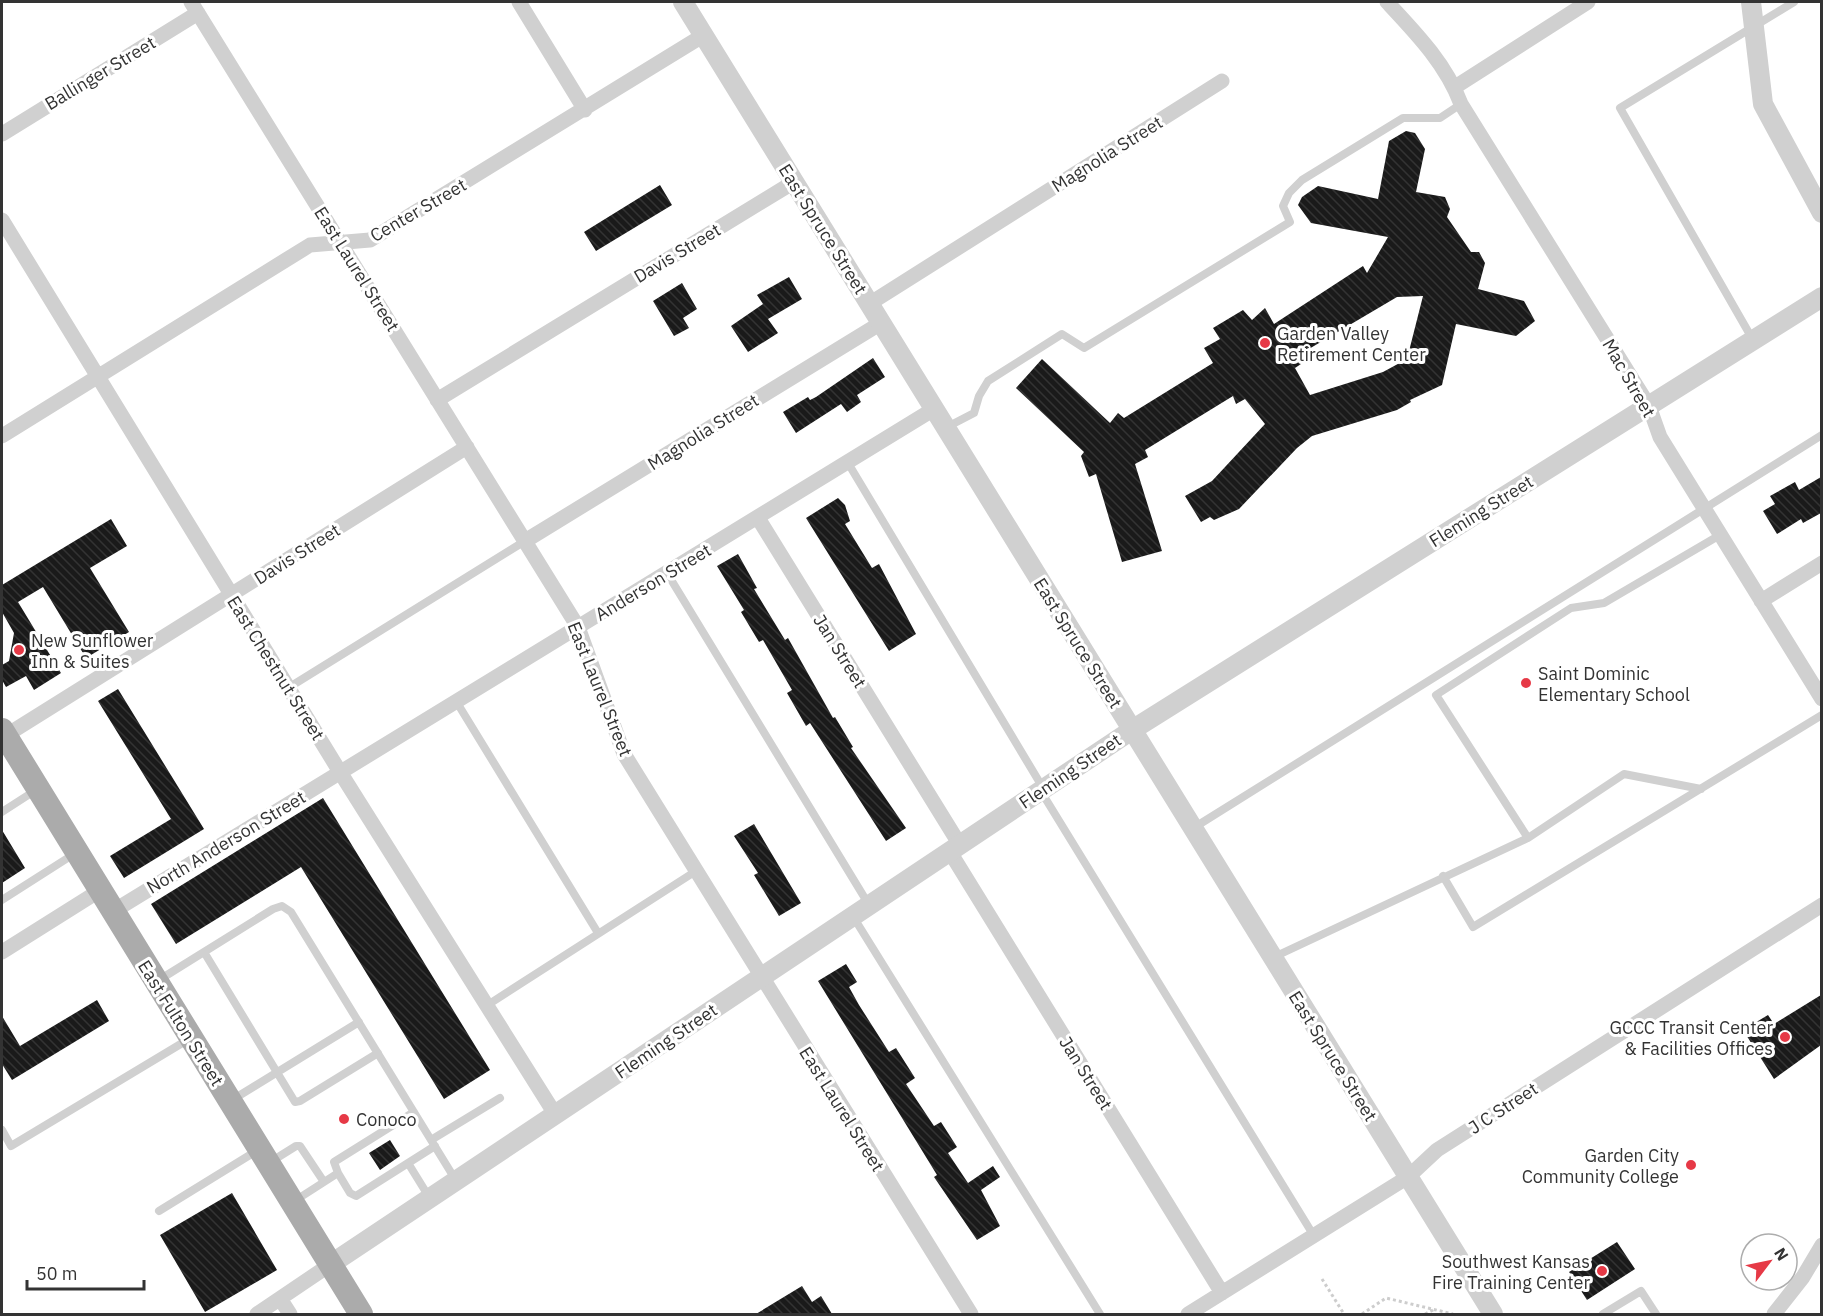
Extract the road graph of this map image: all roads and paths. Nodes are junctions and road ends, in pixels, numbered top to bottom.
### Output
1 (519, 2) edge
2 (683, 2) edge
3 (1387, 2) edge
4 (1588, 2) edge
5 (1751, 2) edge
6 (1794, 2) edge
7 (195, 7) edge
8 (1755, 26) junction
9 (704, 35) junction
10 (1222, 81) dead end
11 (1455, 87) junction
12 (1461, 104) junction
13 (585, 110) junction
14 (2, 134) edge
15 (794, 182) junction
16 (1821, 213) edge
17 (2, 220) edge
18 (340, 243) junction
19 (1821, 297) edge
20 (869, 304) junction
21 (881, 323) junction
22 (1754, 340) junction
23 (96, 377) junction
24 (437, 400) junction
25 (1649, 406) junction
26 (934, 409) junction
27 (946, 428) junction
28 (1821, 435) edge
29 (2, 436) edge
30 (467, 447) junction
31 (848, 463) junction
32 (1705, 509) junction
33 (758, 518) junction
34 (1720, 535) junction
35 (525, 541) junction
36 (1821, 563) edge
37 (667, 573) junction
38 (231, 595) junction
39 (1761, 601) junction
40 (578, 627) junction
41 (288, 688) junction
42 (1820, 694) edge
43 (456, 701) junction
44 (1821, 715) edge
45 (1132, 730) junction
46 (4, 733) edge
47 (340, 772) junction
48 (38, 789) junction
49 (1701, 789) junction
50 (1042, 790) junction
51 (2, 812) edge
52 (1193, 828) junction
53 (1528, 838) junction
54 (955, 848) junction
55 (76, 853) junction
56 (696, 871) junction
57 (1443, 876) junction
58 (99, 891) junction
59 (2, 900) edge
60 (1821, 905) edge
61 (861, 911) junction
62 (112, 912) junction
63 (598, 933) junction
64 (2, 952) edge
65 (204, 952) junction
66 (1272, 957) junction
67 (760, 978) junction
68 (155, 982) junction
69 (486, 1006) junction
70 (359, 1022) junction
71 (190, 1039) junction
72 (378, 1053) junction
73 (277, 1072) junction
74 (500, 1098) dead end
75 (230, 1101) junction
76 (414, 1112) junction
77 (555, 1114) junction
78 (2, 1130) edge
79 (433, 1143) junction
80 (264, 1156) junction
81 (408, 1163) junction
82 (338, 1173) junction
83 (1408, 1178) junction
84 (456, 1180) junction
85 (324, 1182) junction
86 (430, 1198) junction
87 (292, 1202) junction
88 (159, 1211) dead end
89 (1314, 1236) junction
90 (1821, 1245) edge
91 (330, 1264) junction
92 (1322, 1278) dead end
93 (1222, 1293) junction
94 (281, 1300) junction
95 (1433, 1310) junction
96 (257, 1314) edge
97 (290, 1314) edge
98 (361, 1314) edge
99 (970, 1314) edge
100 (1100, 1314) edge
101 (1188, 1314) edge
102 (1344, 1314) edge
103 (1362, 1314) edge
104 (1425, 1314) edge
105 (1453, 1314) edge
106 (1493, 1314) edge
107 (1603, 1314) edge
108 (1656, 1314) edge
109 (1774, 1314) edge

1 - 13 street
2 - 9 street, East Spruce Street
3 - 11 street
4 - 11 street
5 - 8 street
6 - 8 lane
7 - 14 street, Ballinger Street
7 - 18 street, East Laurel Street
8 - 16 street
8 - 22 lane
9 - 13 street, Center Street
9 - 15 street, East Spruce Street
10 - 20 street, Magnolia Street
11 - 12 street, Mac Street
12 - 25 street, Mac Street
12 - 27 lane
13 - 18 street, Center Street
15 - 20 street, East Spruce Street
15 - 24 street, Davis Street
17 - 23 street, East Chestnut Street
18 - 23 street, Center Street
18 - 24 street, East Laurel Street
19 - 22 street, Fleming Street
20 - 21 street, East Spruce Street
21 - 26 street, East Spruce Street
21 - 35 street, Magnolia Street
22 - 25 street, Fleming Street
23 - 29 street, Center Street
23 - 38 street, East Chestnut Street
24 - 30 street, East Laurel Street
25 - 32 street, Mac Street
25 - 45 street, Fleming Street
26 - 27 street, East Spruce Street
26 - 31 street, Anderson Street
27 - 45 street, East Spruce Street
28 - 32 lane
30 - 35 street, East Laurel Street
30 - 38 street, Davis Street
31 - 33 street, Anderson Street
31 - 50 lane
32 - 34 street, Mac Street
32 - 52 lane
33 - 37 street, Anderson Street
33 - 54 street, Jan Street
34 - 39 street, Mac Street
34 - 53 lane
35 - 40 street, East Laurel Street
35 - 41 lane
36 - 39 street
37 - 40 street, Anderson Street
37 - 61 lane
38 - 41 street, East Chestnut Street
38 - 46 street, Davis Street
39 - 42 street, Mac Street
40 - 43 street, Anderson Street
40 - 56 street, East Laurel Street
41 - 47 street, East Chestnut Street
43 - 47 street, Anderson Street
43 - 63 lane
44 - 49 lane
45 - 50 street, Fleming Street
45 - 52 street, East Spruce Street
46 - 48 main road, East Fulton Street
47 - 62 street, North Anderson Street
47 - 69 street, East Chestnut Street
48 - 51 lane
48 - 55 main road, East Fulton Street
49 - 53 lane
49 - 57 lane
50 - 54 street, Fleming Street
50 - 89 lane
52 - 66 street, East Spruce Street
53 - 57 lane
54 - 61 street, Fleming Street
54 - 93 street, Jan Street
55 - 58 main road, East Fulton Street
55 - 59 lane
56 - 63 lane
56 - 67 street, East Laurel Street
57 - 66 lane
58 - 62 main road, East Fulton Street
58 - 64 street
60 - 83 street, J C Street
61 - 67 street, Fleming Street
61 - 100 lane
62 - 68 main road, East Fulton Street
63 - 69 lane
65 - 68 lane
65 - 70 lane
65 - 73 lane
66 - 83 street, East Spruce Street
67 - 77 street, Fleming Street
67 - 99 street, East Laurel Street
68 - 71 main road, East Fulton Street
69 - 77 street, East Chestnut Street
70 - 72 lane
70 - 73 lane
71 - 75 main road, East Fulton Street
71 - 78 lane
72 - 73 lane
72 - 76 lane
73 - 75 lane
74 - 79 lane
75 - 80 main road, East Fulton Street
76 - 79 lane
76 - 82 lane
77 - 84 street, Fleming Street
79 - 81 lane
79 - 84 lane
80 - 85 lane
80 - 87 main road, East Fulton Street
80 - 88 lane
81 - 82 lane
81 - 86 lane
82 - 85 lane
83 - 89 street, J C Street
83 - 106 street, East Spruce Street
84 - 86 street, Fleming Street
85 - 87 lane
86 - 91 street, Fleming Street
87 - 91 main road, East Fulton Street
89 - 93 street, J C Street
90 - 109 street
91 - 94 street
91 - 98 main road, East Fulton Street
92 - 102 path
93 - 101 street, J C Street
94 - 96 street
94 - 97 street
95 - 103 path
95 - 104 path
95 - 105 path
107 - 108 lane

